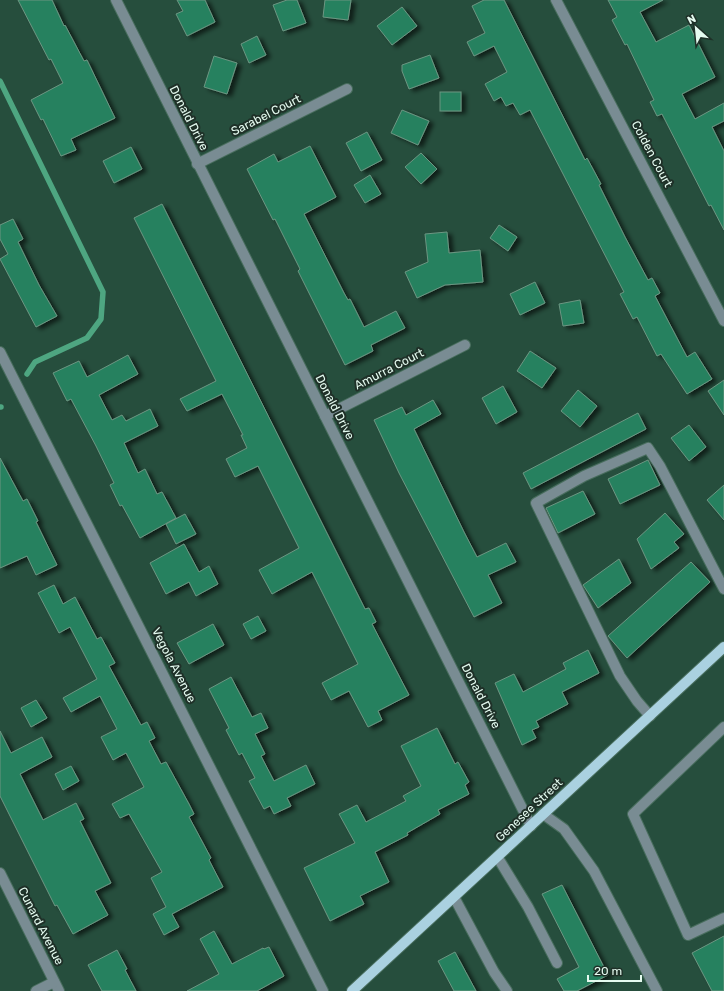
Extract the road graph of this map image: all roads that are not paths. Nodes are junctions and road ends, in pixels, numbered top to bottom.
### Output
1 (116, 0) edge
2 (556, 0) edge
3 (346, 89) dead end
4 (197, 164) junction
5 (724, 321) edge
6 (465, 345) dead end
7 (0, 352) edge
8 (325, 416) junction
9 (724, 589) edge
10 (724, 647) edge
11 (650, 716) junction
12 (724, 727) edge
13 (543, 814) junction
14 (531, 826) junction
15 (498, 858) junction
16 (0, 873) edge
17 (454, 897) junction
18 (724, 918) edge
19 (557, 963) dead end
20 (54, 982) junction
21 (36, 991) edge
22 (59, 991) edge
23 (323, 991) edge
24 (352, 991) edge
25 (507, 991) edge
26 (657, 991) edge

1 - 4 street, Donald Drive
2 - 5 street, Colden Court
3 - 4 street, Sarabel Court
4 - 8 street, Donald Drive
6 - 8 street, Amurra Court
7 - 23 street, Vegola Avenue
8 - 14 street, Donald Drive
9 - 11 street
10 - 11 main road, Genesee Street
11 - 13 main road, Genesee Street
12 - 18 street
13 - 14 main road, Genesee Street
13 - 26 street
14 - 15 main road, Genesee Street
15 - 17 main road, Genesee Street
15 - 19 street
16 - 20 street, Cunard Avenue
17 - 24 main road, Genesee Street
17 - 25 street
20 - 21 street
20 - 22 street, Cunard Avenue

